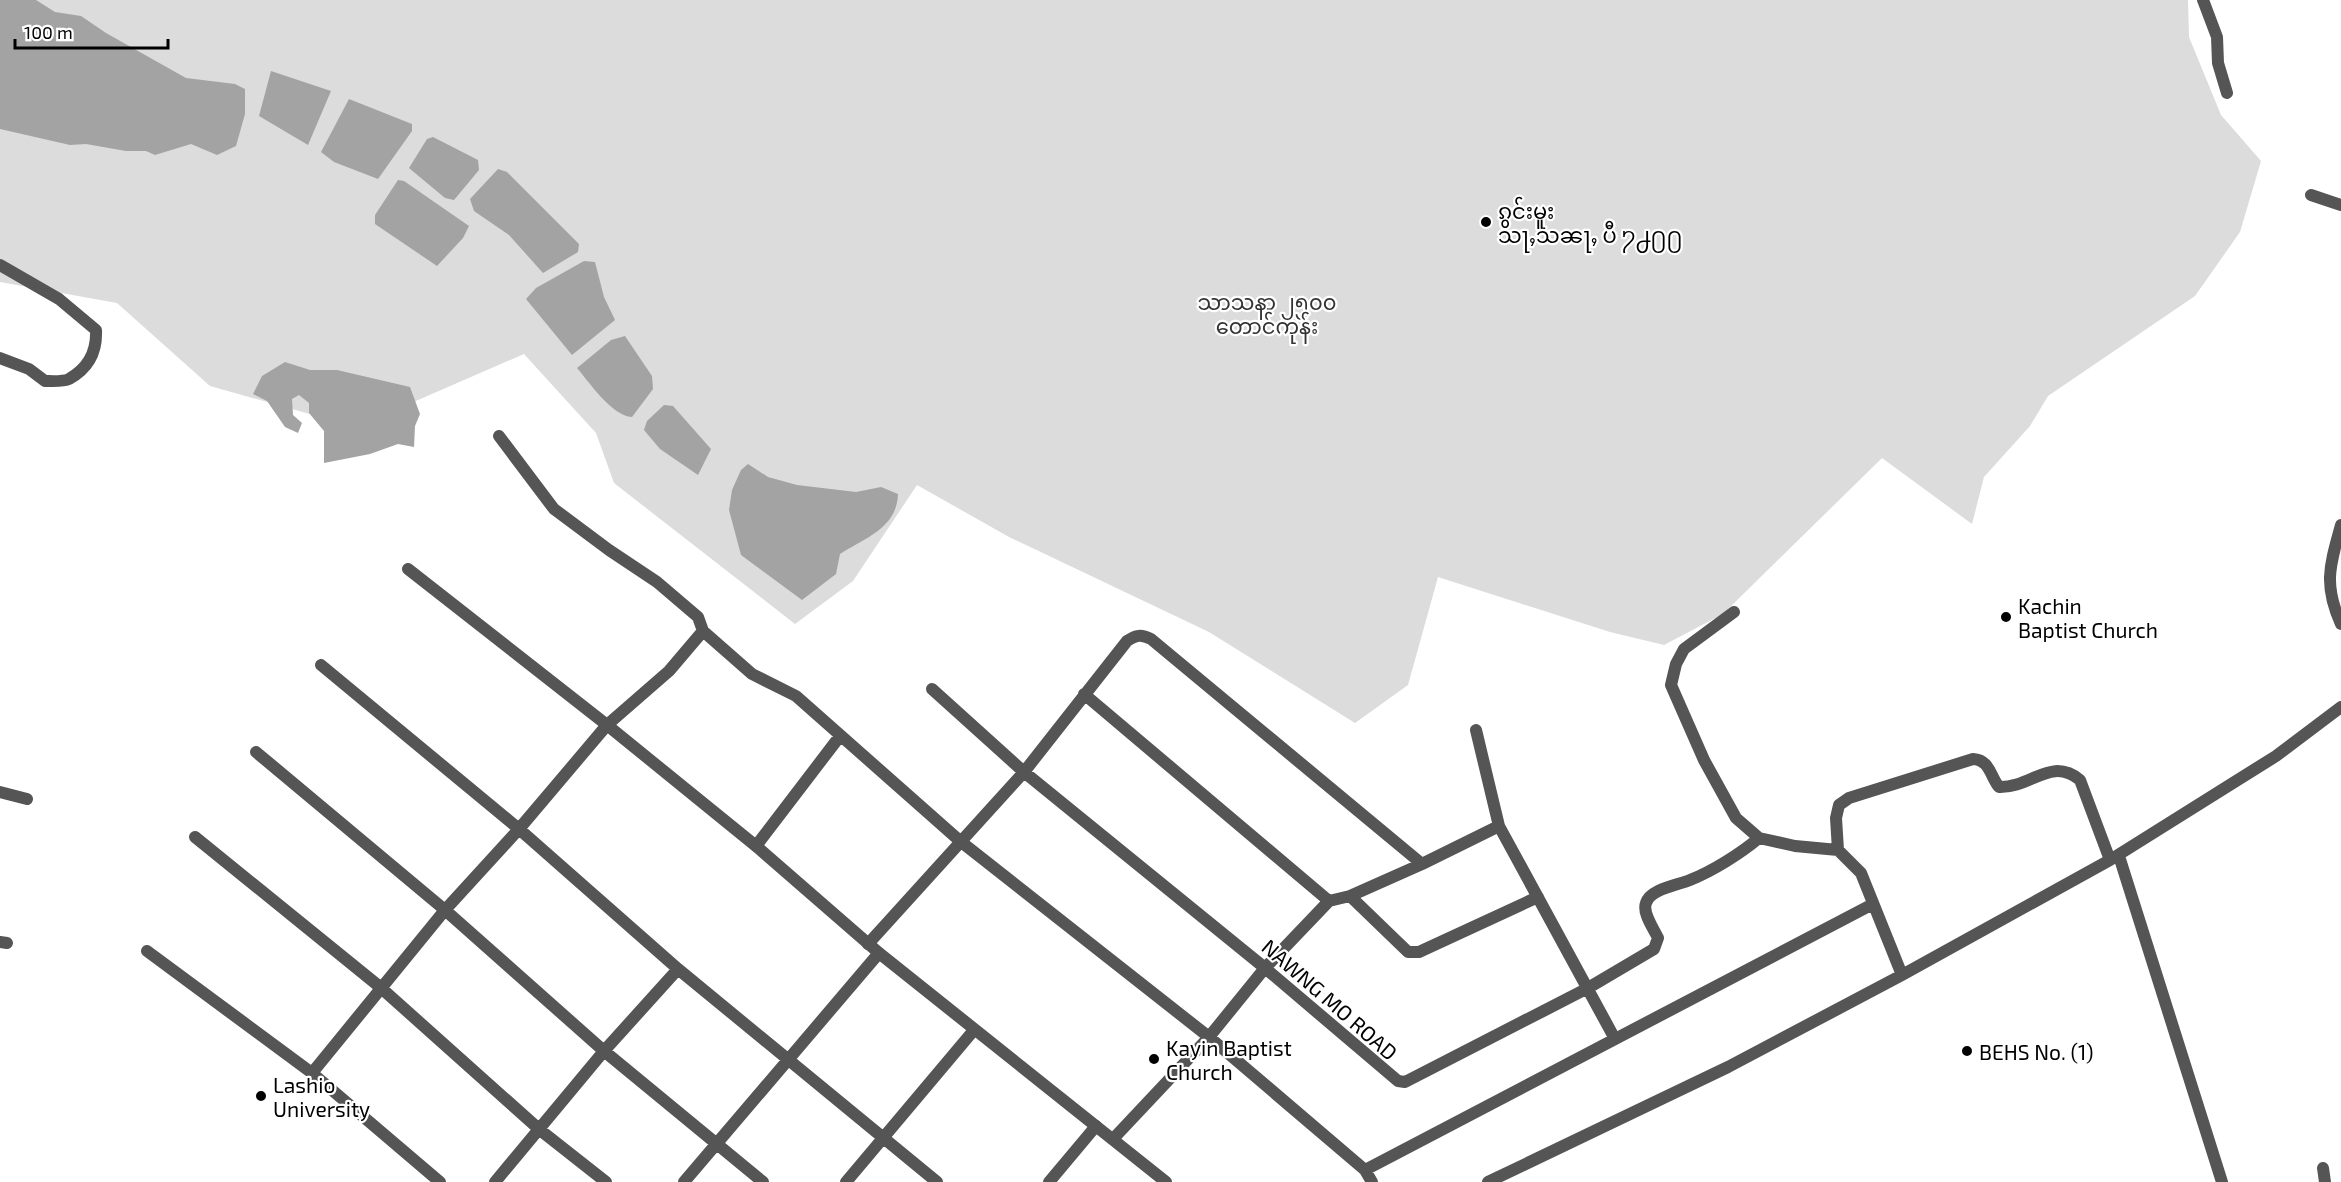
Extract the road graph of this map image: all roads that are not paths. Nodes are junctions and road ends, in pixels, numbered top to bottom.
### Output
1 (2203, 0) edge
2 (2227, 93) dead end
3 (2311, 195) dead end
4 (2341, 205) edge
5 (0, 265) edge
6 (0, 358) edge
7 (499, 436) dead end
8 (2341, 525) edge
9 (408, 569) dead end
10 (1734, 612) dead end
11 (2341, 624) edge
12 (703, 631) junction
13 (321, 665) dead end
14 (932, 689) dead end
15 (1084, 694) junction
16 (2341, 707) edge
17 (607, 725) junction
18 (1476, 730) dead end
19 (840, 736) junction
20 (256, 752) dead end
21 (1024, 772) junction
22 (0, 792) edge
23 (27, 799) dead end
24 (1499, 826) junction
25 (519, 829) junction
26 (195, 837) dead end
27 (1759, 838) junction
28 (960, 841) junction
29 (756, 846) junction
30 (1838, 850) junction
31 (2115, 858) junction
32 (1422, 864) junction
33 (1350, 896) junction
34 (1538, 897) junction
35 (1329, 901) junction
36 (1873, 904) junction
37 (445, 910) junction
38 (868, 944) junction
39 (147, 951) dead end
40 (879, 953) junction
41 (1265, 968) junction
42 (678, 969) junction
43 (1902, 975) junction
44 (380, 987) junction
45 (1588, 988) junction
46 (974, 1030) junction
47 (1209, 1037) junction
48 (1615, 1039) junction
49 (604, 1051) junction
50 (788, 1059) junction
51 (312, 1073) junction
52 (1096, 1126) junction
53 (540, 1130) junction
54 (883, 1139) junction
55 (1113, 1139) junction
56 (717, 1142) junction
57 (2323, 1168) dead end
58 (1365, 1170) junction
59 (440, 1182) edge
60 (495, 1182) edge
61 (606, 1182) edge
62 (684, 1182) edge
63 (763, 1182) edge
64 (846, 1182) edge
65 (937, 1182) edge
66 (1049, 1182) edge
67 (1166, 1182) edge
68 (1372, 1182) edge
69 (1488, 1182) edge
70 (2222, 1182) edge
71 (2325, 1182) edge

1 - 2 street
3 - 4 street
5 - 6 street
7 - 12 street
8 - 11 street
9 - 17 street
10 - 27 street
12 - 17 street
12 - 19 street
13 - 25 street
14 - 21 street, NAWNG MO ROAD
15 - 21 street
15 - 32 street
15 - 35 street
16 - 31 street
17 - 25 street
17 - 29 street
18 - 24 street
19 - 28 street
19 - 29 street
20 - 37 street
21 - 28 street
21 - 41 street, NAWNG MO ROAD
22 - 23 street
24 - 32 street
24 - 34 street
25 - 37 street
25 - 42 street
26 - 44 street
27 - 30 street
27 - 45 street, NAWNG MO ROAD
28 - 38 street
28 - 47 street
29 - 38 street
30 - 31 street
30 - 36 street
31 - 43 street
31 - 70 street
32 - 33 street
33 - 34 street
33 - 35 street
34 - 45 street
35 - 41 street
36 - 43 street
36 - 48 street
37 - 44 street
37 - 49 street
38 - 40 street
39 - 51 street
40 - 46 street
40 - 50 street
41 - 45 street, NAWNG MO ROAD
41 - 47 street
42 - 49 street
42 - 50 street
43 - 69 street
44 - 51 street
44 - 53 street
45 - 48 street
46 - 52 street
46 - 54 street
47 - 55 street
47 - 58 street
48 - 58 street
49 - 53 street
49 - 56 street
50 - 54 street
50 - 56 street
51 - 59 street
52 - 55 street
52 - 66 street
53 - 60 street
53 - 61 street
54 - 64 street
54 - 65 street
55 - 67 street
56 - 62 street
56 - 63 street
57 - 71 street
58 - 68 street

